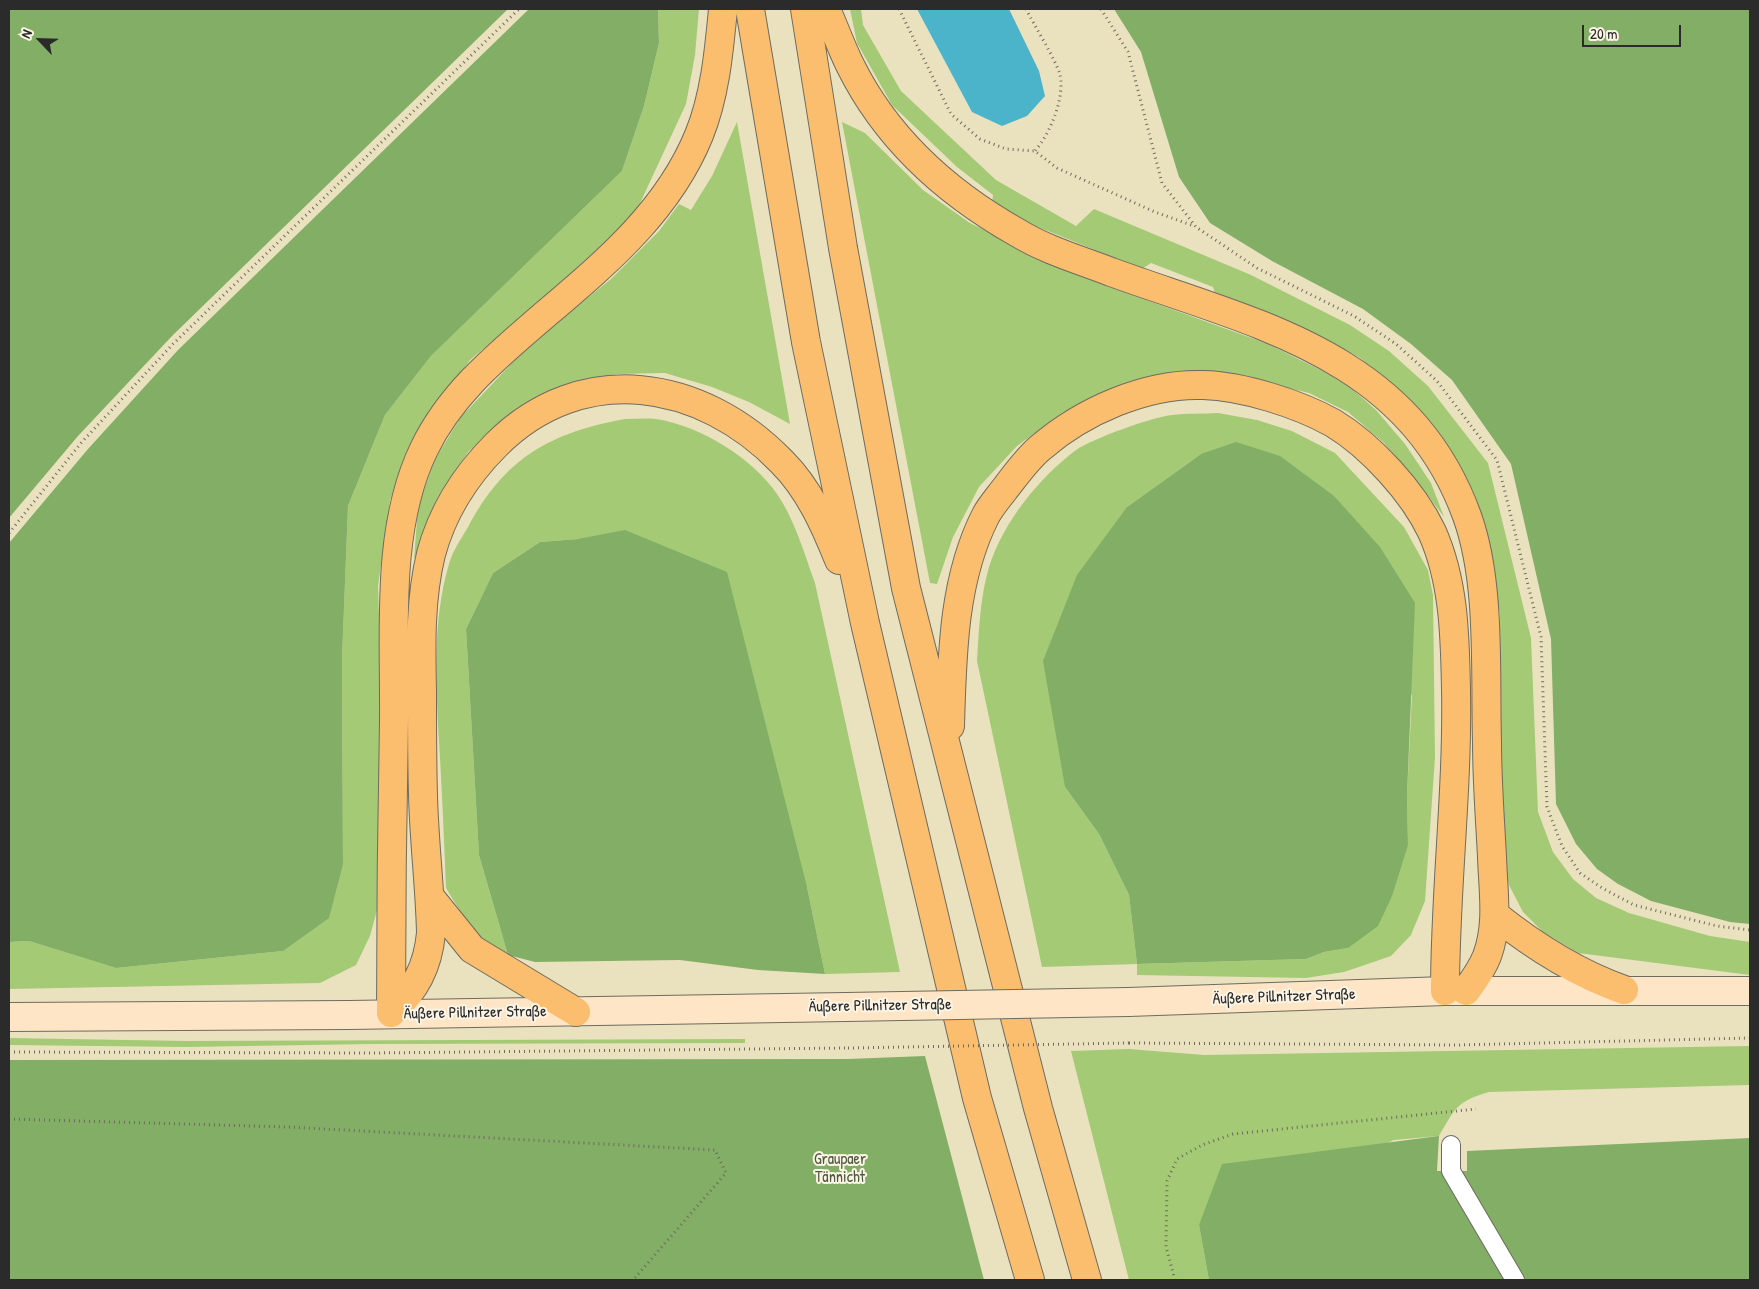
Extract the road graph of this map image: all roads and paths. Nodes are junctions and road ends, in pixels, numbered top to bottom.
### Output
1 (519, 9) edge
2 (723, 9) edge
3 (750, 9) edge
4 (805, 9) edge
5 (826, 9) edge
6 (899, 9) edge
7 (1026, 9) edge
8 (1034, 150) junction
9 (1196, 226) dead end
10 (9, 533) edge
11 (865, 623) junction
12 (949, 760) junction
13 (430, 897) junction
14 (1495, 915) junction
15 (1624, 990) junction
16 (1456, 991) junction
17 (1750, 991) edge
18 (576, 1012) junction
19 (391, 1013) junction
20 (9, 1017) edge
21 (1750, 1038) edge
22 (9, 1052) edge
23 (1476, 1109) dead end
24 (9, 1119) edge
25 (1451, 1146) dead end
26 (633, 1280) edge
27 (1030, 1280) edge
28 (1087, 1280) edge
29 (1175, 1280) edge
30 (1515, 1280) edge

1 - 10 path
2 - 19 highway
3 - 11 highway
4 - 12 highway
5 - 14 highway
6 - 8 path
7 - 8 path
8 - 9 path
11 - 13 highway
11 - 27 highway
12 - 16 highway
12 - 28 highway
13 - 18 highway
13 - 19 highway
14 - 15 highway
14 - 16 highway
15 - 16 main road, Äußere Pillnitzer Straße
15 - 17 main road, Äußere Pillnitzer Straße
16 - 18 main road, Äußere Pillnitzer Straße, bridge
18 - 19 main road, Äußere Pillnitzer Straße
19 - 20 main road, Äußere Pillnitzer Straße
21 - 22 path, bridge
23 - 29 path
24 - 26 path
25 - 30 lane

